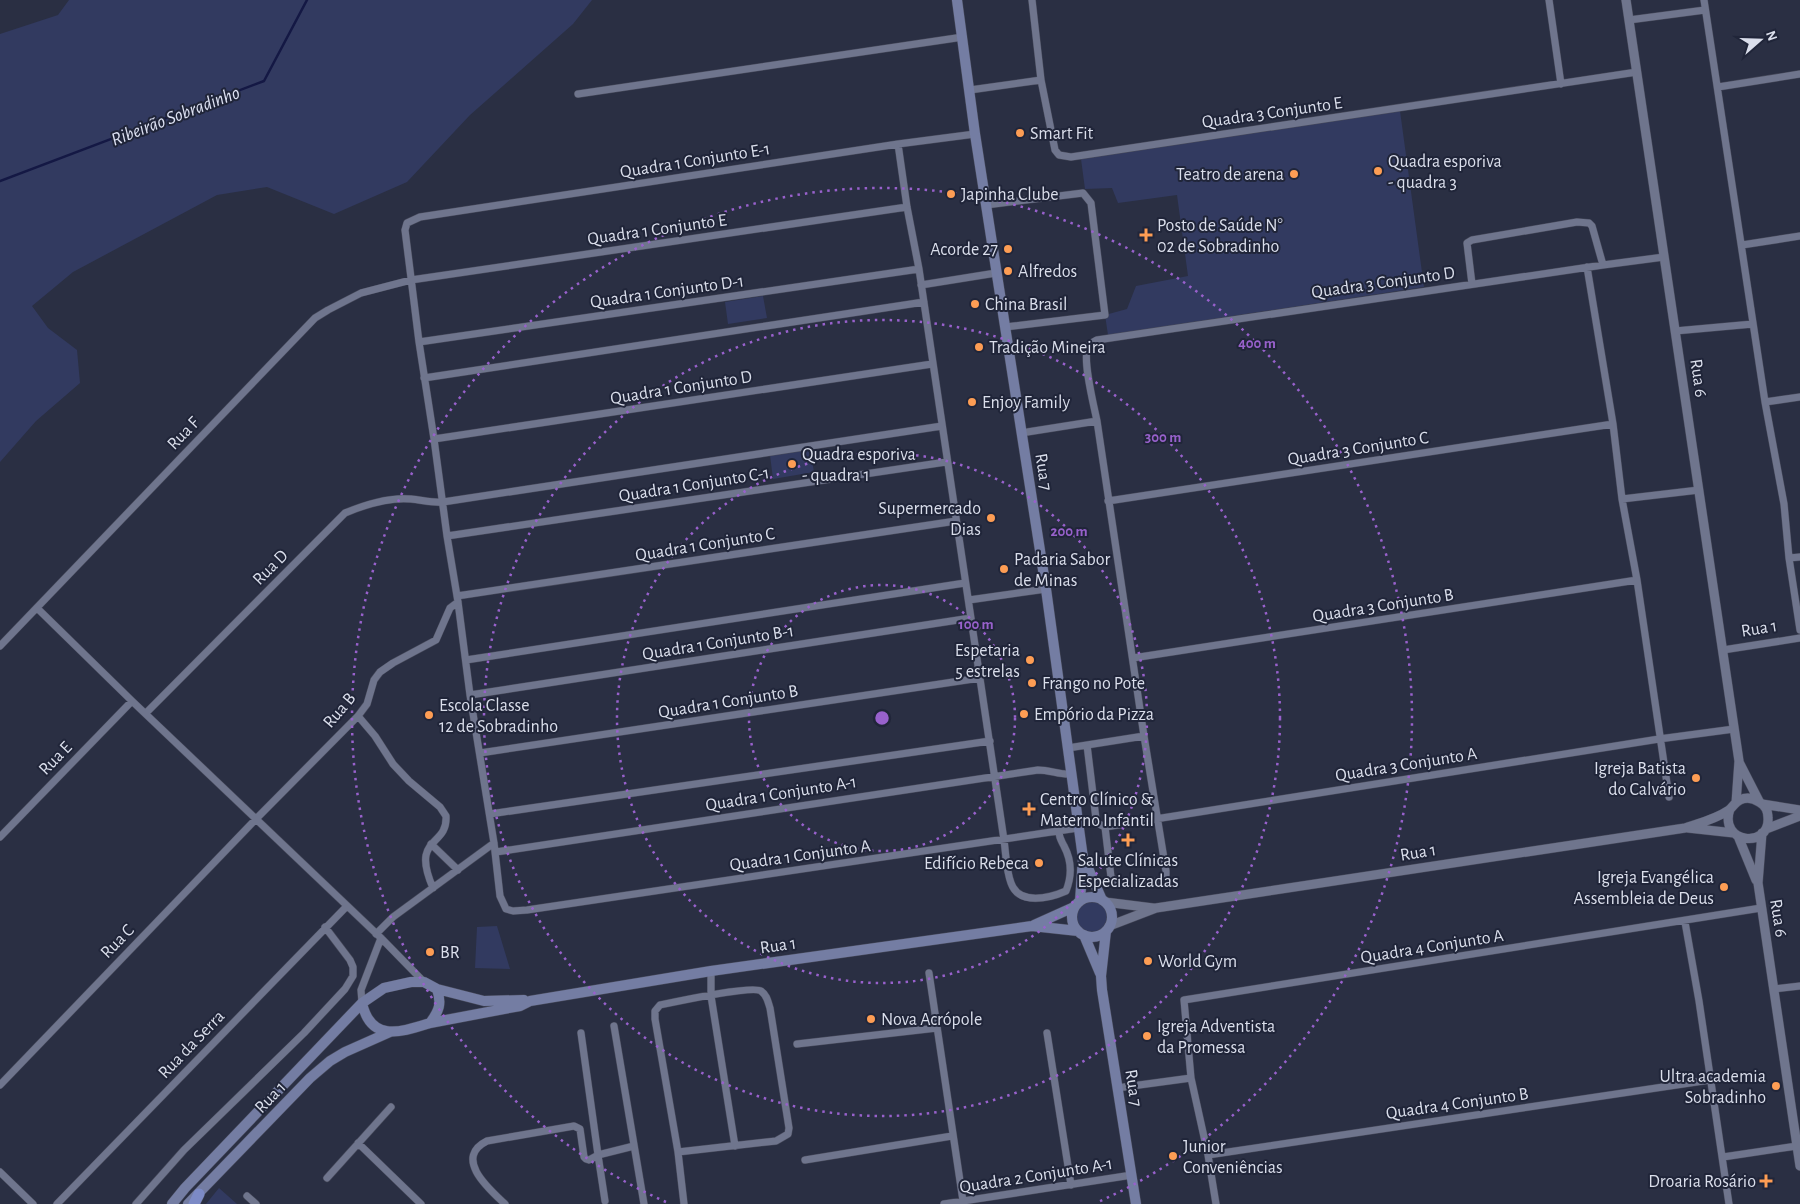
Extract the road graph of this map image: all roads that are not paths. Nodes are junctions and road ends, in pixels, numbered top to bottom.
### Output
1 (957, 0) edge
2 (1040, 0) edge
3 (1549, 0) edge
4 (1626, 0) edge
5 (1704, 0) edge
6 (1032, 1) edge
7 (1705, 10) junction
8 (1629, 20) junction
9 (963, 37) junction
10 (1637, 72) junction
11 (1800, 74) edge
12 (1042, 80) junction
13 (1561, 84) junction
14 (1718, 87) junction
15 (970, 90) junction
16 (578, 94) dead end
17 (975, 134) junction
18 (898, 144) junction
19 (986, 205) junction
20 (907, 207) junction
21 (420, 217) joint
22 (1800, 236) edge
23 (1742, 245) junction
24 (1664, 257) junction
25 (1603, 265) junction
26 (1587, 267) junction
27 (919, 269) junction
28 (996, 273) junction
29 (411, 280) junction
30 (1472, 284) junction
31 (921, 285) junction
32 (361, 293) joint
33 (924, 302) junction
34 (1753, 324) junction
35 (1005, 326) junction
36 (1675, 331) junction
37 (419, 342) junction
38 (932, 364) junction
39 (424, 378) junction
40 (1800, 397) edge
41 (1765, 402) junction
42 (1097, 421) junction
43 (1612, 424) junction
44 (942, 426) junction
45 (1021, 433) junction
46 (434, 439) junction
47 (946, 462) junction
48 (1699, 490) junction
49 (1622, 499) junction
50 (1108, 501) junction
51 (443, 502) junction
52 (956, 521) junction
53 (447, 536) junction
54 (1800, 557) edge
55 (1789, 558) junction
56 (1637, 580) junction
57 (966, 583) junction
58 (1046, 590) junction
59 (458, 599) junction
60 (969, 600) junction
61 (37, 608) junction
62 (971, 618) junction
63 (1800, 630) edge
64 (1800, 638) edge
65 (0, 646) edge
66 (1723, 650) junction
67 (1133, 658) junction
68 (466, 660) junction
69 (980, 678) junction
70 (470, 695) junction
71 (132, 701) junction
72 (146, 713) junction
73 (358, 716) junction
74 (1734, 729) junction
75 (1144, 736) junction
76 (1659, 739) junction
77 (990, 741) junction
78 (1087, 745) junction
79 (1068, 748) junction
80 (480, 753) junction
81 (1739, 762) junction
82 (1071, 774) junction
83 (995, 776) junction
84 (1669, 797) dead end
85 (1760, 803) junction
86 (1733, 806) junction
87 (1800, 810) edge
88 (490, 814) junction
89 (1800, 816) edge
90 (1156, 818) junction
91 (256, 819) junction
92 (1105, 827) junction
93 (1078, 828) junction
94 (1686, 828) junction
95 (1059, 831) junction
96 (1764, 831) junction
97 (1736, 835) junction
98 (0, 837) edge
99 (1004, 840) junction
100 (494, 843) junction
101 (430, 844) junction
102 (496, 852) junction
103 (1083, 858) junction
104 (458, 870) junction
105 (1758, 883) junction
106 (433, 888) junction
107 (1104, 901) junction
108 (1077, 904) junction
109 (347, 906) junction
110 (1156, 908) junction
111 (1761, 908) junction
112 (1685, 922) junction
113 (1032, 926) junction
114 (325, 928) junction
115 (1107, 929) junction
116 (1081, 933) junction
117 (378, 936) junction
118 (393, 951) junction
119 (374, 956) junction
120 (710, 971) junction
121 (929, 973) dead end
122 (1101, 976) junction
123 (424, 982) junction
124 (1800, 986) edge
125 (437, 989) junction
126 (1774, 990) junction
127 (711, 996) junction
128 (530, 1001) junction
129 (362, 1003) junction
130 (430, 1023) junction
131 (614, 1026) dead end
132 (937, 1028) junction
133 (390, 1032) junction
134 (581, 1033) dead end
135 (1047, 1033) dead end
136 (797, 1044) dead end
137 (1191, 1078) junction
138 (1710, 1080) junction
139 (0, 1085) edge
140 (1117, 1088) junction
141 (390, 1107) dead end
142 (952, 1136) junction
143 (358, 1143) junction
144 (634, 1146) junction
145 (735, 1146) junction
146 (1797, 1146) junction
147 (678, 1152) junction
148 (598, 1155) junction
149 (1208, 1155) junction
150 (1723, 1157) junction
151 (805, 1160) dead end
152 (1800, 1166) edge
153 (0, 1172) edge
154 (1132, 1175) junction
155 (327, 1178) dead end
156 (1070, 1185) junction
157 (185, 1188) junction
158 (247, 1196) dead end
159 (196, 1199) edge
160 (605, 1201) dead end
161 (963, 1201) junction
162 (33, 1204) edge
163 (57, 1204) edge
164 (136, 1204) edge
165 (166, 1204) edge
166 (172, 1204) edge
167 (188, 1204) edge
168 (256, 1204) edge
169 (421, 1204) edge
170 (505, 1204) edge
171 (644, 1204) edge
172 (684, 1204) edge
173 (944, 1204) edge
174 (1136, 1204) edge
175 (1216, 1204) edge
176 (1728, 1204) edge

1 - 9 main road, Rua 7
2 - 6 street
3 - 13 street
4 - 8 street, Rua 6
5 - 7 street
6 - 12 street
7 - 8 street
7 - 14 street
8 - 10 street, Rua 6
9 - 15 main road, Rua 7
9 - 16 street
10 - 13 street, Quadra 3 Conjunto E
10 - 24 street, Rua 6
11 - 14 street
12 - 13 street, Quadra 3 Conjunto E
12 - 15 street
14 - 23 street
15 - 17 main road, Rua 7
17 - 18 street, Quadra 1 Conjunto E-1
17 - 19 main road, Rua 7
18 - 20 street
18 - 21 street, Quadra 1 Conjunto E-1
19 - 28 main road, Rua 7
19 - 35 street
20 - 27 street
20 - 29 street, Quadra 1 Conjunto E
21 - 29 street, Quadra 1 Conjunto A
22 - 23 street
23 - 34 street
24 - 25 street, Quadra 3 Conjunto D
24 - 36 street, Rua 6
25 - 26 street, Quadra 3 Conjunto D
25 - 30 street
26 - 30 street, Quadra 3 Conjunto D
26 - 43 street
27 - 31 street
27 - 37 street, Quadra 1 Conjunto D-1
28 - 31 street
28 - 35 main road, Rua 7
29 - 32 street, Quadra 1 Conjunto E
29 - 37 street, Quadra 1 Conjunto A
30 - 42 street, Quadra 3 Conjunto D
31 - 33 street
32 - 61 street, Rua F
33 - 38 street
33 - 39 street
34 - 36 street
34 - 41 street
35 - 45 main road, Rua 7
36 - 48 street, Rua 6
37 - 39 street, Quadra 1 Conjunto A
38 - 44 street
38 - 46 street, Quadra 1 Conjunto D
39 - 46 street, Quadra 1 Conjunto A
40 - 41 street
41 - 55 street
42 - 45 street
42 - 50 street
43 - 49 street
43 - 50 street, Quadra 3 Conjunto C
44 - 47 street
44 - 51 street, Quadra 1 Conjunto C-1
45 - 58 main road, Rua 7
46 - 51 street, Quadra 1 Conjunto A
47 - 52 street
47 - 53 street, Quadra 1 Conjunto C-1
48 - 49 street
48 - 66 street, Rua 6
49 - 56 street
50 - 67 street
51 - 53 street, Quadra 1 Conjunto A
51 - 72 street, Rua D
52 - 57 street
52 - 59 street, Quadra 1 Conjunto C
53 - 59 street, Quadra 1 Conjunto A
54 - 55 street
55 - 63 street
56 - 67 street, Quadra 3 Conjunto B
56 - 76 street
57 - 60 street
57 - 68 street, Quadra 1 Conjunto B-1
58 - 60 street
58 - 79 main road, Rua 7
59 - 68 street, Quadra 1 Conjunto A
59 - 73 street, Rua B
60 - 62 street
61 - 65 street, Rua F
61 - 71 street
62 - 69 street
62 - 70 street, Quadra 1 Conjunto B-1
64 - 66 street, Rua 1
66 - 74 street, Rua 6
67 - 75 street
68 - 70 street, Quadra 1 Conjunto A
69 - 77 street
69 - 80 street, Quadra 1 Conjunto B
70 - 80 street, Quadra 1 Conjunto A
71 - 72 street
71 - 98 street, Rua E
72 - 91 street
73 - 91 street, Rua B
73 - 101 street
74 - 76 street, Quadra 3 Conjunto A
74 - 81 street, Rua 6
75 - 78 street
75 - 90 street
76 - 84 street
76 - 90 street, Quadra 3 Conjunto A
77 - 83 street
77 - 88 street, Quadra 1 Conjunto A-1
78 - 79 street
78 - 92 street
79 - 82 main road, Rua 7
80 - 88 street, Quadra 1 Conjunto A
81 - 85 street, Rua 6
81 - 86 street, Rua 6
82 - 83 street, Quadra 1 Conjunto A-1
82 - 93 main road, Rua 7
83 - 99 street
83 - 102 street, Quadra 1 Conjunto A-1
85 - 86 street
85 - 87 street
85 - 96 street
86 - 94 street
86 - 97 street
88 - 100 street, Quadra 1 Conjunto A
89 - 96 street
90 - 92 street, Quadra 3 Conjunto A
90 - 92 street
91 - 109 street
91 - 139 street, Rua C
93 - 95 street, Quadra 1 Conjunto A
93 - 103 main road, Rua 7
94 - 97 street
94 - 110 street, Rua 1
95 - 99 street, Quadra 1 Conjunto A
95 - 99 street
96 - 97 street
96 - 105 street, Rua 6
97 - 105 street, Rua 6
99 - 102 street, Quadra 1 Conjunto A
100 - 102 street, Quadra 1 Conjunto A
100 - 104 street
101 - 104 street
101 - 106 street
103 - 107 main road, Rua 7
103 - 108 main road, Rua 7
104 - 106 street
105 - 111 street, Rua 6
106 - 117 street
107 - 108 main road
107 - 110 street
107 - 115 main road
108 - 113 main road, Rua 1
108 - 116 main road
109 - 114 street, Rua da Serra
109 - 117 street
110 - 115 street
111 - 112 street, Quadra 4 Conjunto A
111 - 126 street, Rua 6
112 - 137 street, Quadra 4 Conjunto A
112 - 138 street
113 - 116 main road, Rua 1
113 - 120 main road, Rua 1
114 - 163 street, Rua da Serra
114 - 164 street
115 - 116 main road
115 - 122 main road, Rua 7
116 - 122 main road, Rua 7
117 - 118 street
117 - 119 street
118 - 119 street
118 - 123 street
119 - 129 street
120 - 127 street
120 - 128 main road, Rua 1
121 - 132 street
122 - 140 main road, Rua 7
123 - 125 main road
123 - 129 main road
124 - 126 street
125 - 128 main road
125 - 130 main road
126 - 146 street, Rua 6
127 - 145 street
127 - 145 street
127 - 147 street
128 - 130 main road
129 - 133 main road
129 - 157 main road, Rua 1
130 - 133 main road
131 - 144 street
132 - 136 street
132 - 142 street
133 - 159 main road, Rua 1
134 - 148 street
135 - 156 street
137 - 140 street
137 - 149 street
138 - 149 street, Quadra 4 Conjunto B
138 - 150 street
140 - 154 main road, Rua 7
141 - 143 street
142 - 151 street
142 - 161 street
143 - 155 street
143 - 169 street
144 - 148 street
144 - 171 street
145 - 147 street
146 - 150 street
146 - 152 street, Rua 6
147 - 172 street
148 - 160 street
148 - 170 street
149 - 175 street
150 - 176 street
153 - 162 street
154 - 156 street, Quadra 2 Conjunto A-1
154 - 174 main road, Rua 7
156 - 161 street, Quadra 2 Conjunto A-1
157 - 165 main road
157 - 166 main road
158 - 168 street
159 - 167 main road, Rua 1
161 - 173 street, Quadra 2 Conjunto A-1

